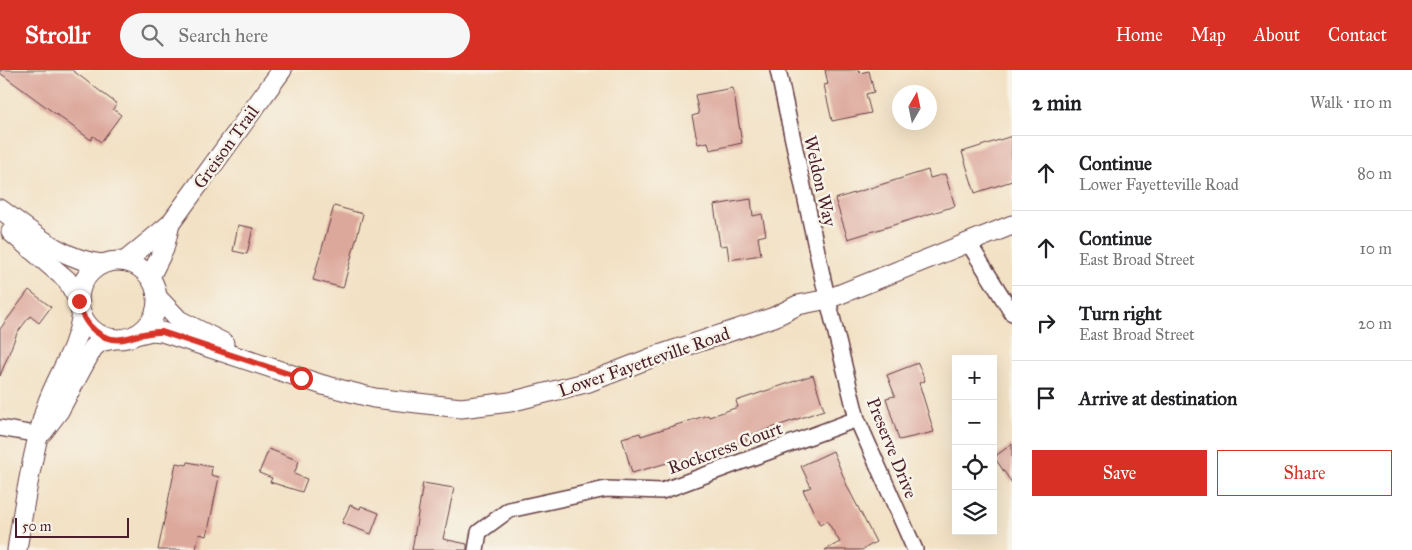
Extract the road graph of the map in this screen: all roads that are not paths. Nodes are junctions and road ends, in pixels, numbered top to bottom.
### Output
1 (282, 70) edge
2 (778, 70) edge
3 (0, 209) edge
4 (0, 224) edge
5 (170, 224) junction
6 (1012, 225) edge
7 (968, 242) junction
8 (125, 261) junction
9 (102, 264) junction
10 (150, 276) junction
11 (158, 298) junction
12 (828, 299) junction
13 (80, 308) junction
14 (1012, 313) edge
15 (135, 335) junction
16 (114, 339) junction
17 (262, 364) junction
18 (857, 419) junction
19 (0, 428) edge
20 (40, 435) junction
21 (17, 550) edge
22 (476, 550) edge
23 (915, 550) edge

1 - 5 street, Greison Trail
2 - 12 street, Weldon Way
3 - 9 street
4 - 13 street
5 - 8 street, Greison Trail
5 - 10 street, Greison Trail
6 - 7 street, Lower Fayetteville Road
7 - 12 street, Lower Fayetteville Road
7 - 14 street
8 - 9 street
8 - 10 street
9 - 13 street
10 - 11 street
11 - 15 street
11 - 17 street, Lower Fayetteville Road
12 - 17 street, Lower Fayetteville Road
12 - 18 street, Preserve Drive
13 - 16 street
13 - 20 street
15 - 16 street
15 - 17 street, Lower Fayetteville Road
16 - 20 street
18 - 22 street, Rockcress Court
18 - 23 street, Preserve Drive
19 - 20 street
20 - 21 street

